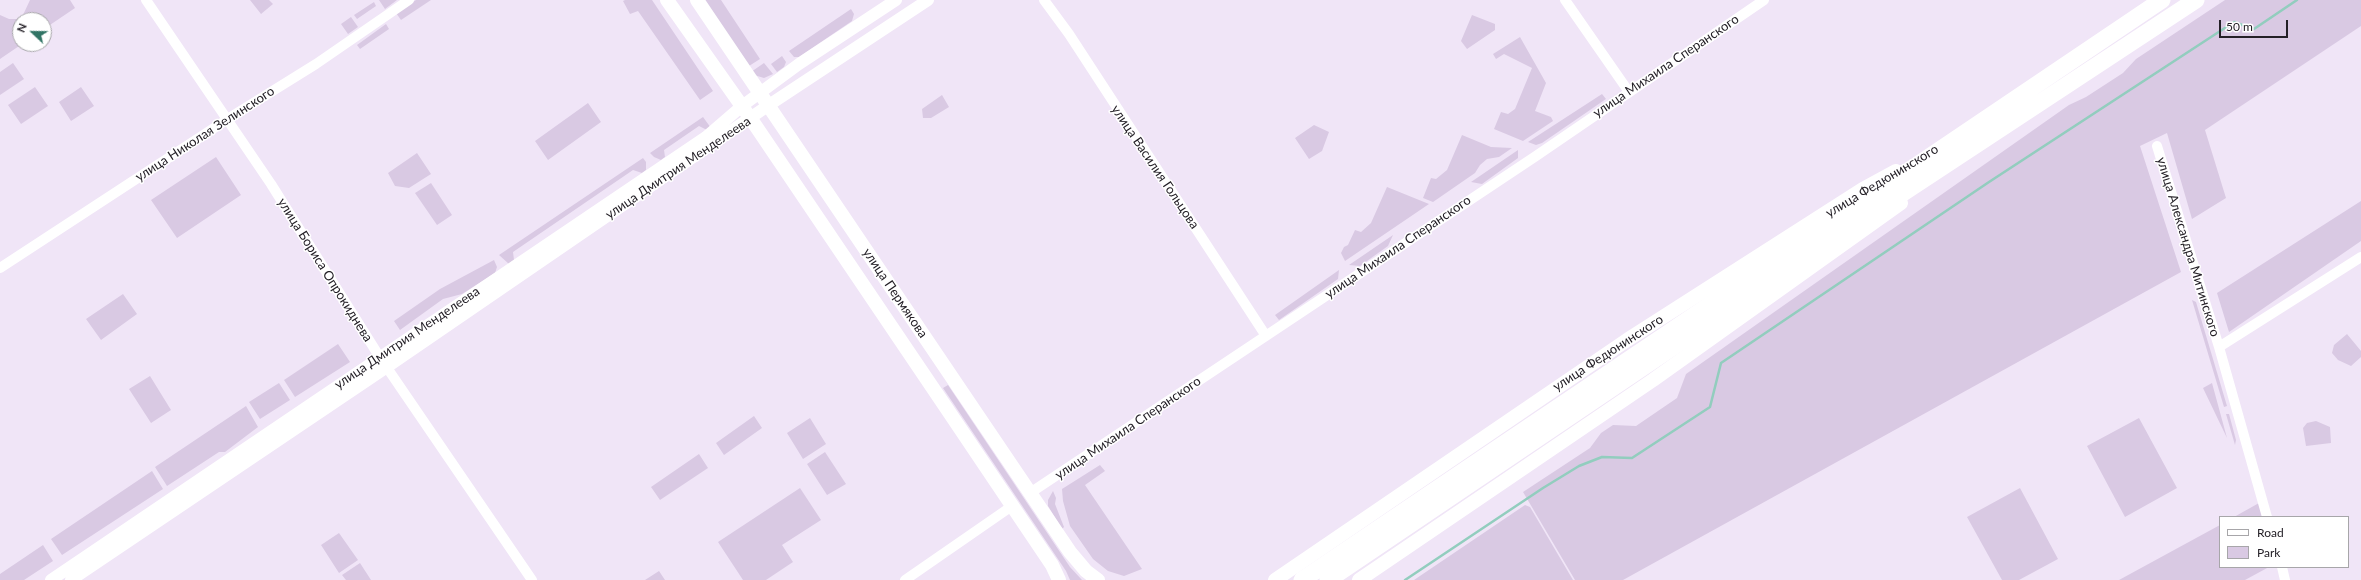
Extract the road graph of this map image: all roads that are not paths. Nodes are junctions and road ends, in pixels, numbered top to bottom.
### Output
1 (146, 0) edge
2 (409, 0) edge
3 (667, 0) edge
4 (697, 0) edge
5 (896, 0) edge
6 (928, 0) edge
7 (1044, 0) edge
8 (1565, 0) edge
9 (1764, 0) edge
10 (2162, 0) edge
11 (2196, 0) edge
12 (1629, 92) junction
13 (761, 93) junction
14 (769, 105) junction
15 (742, 106) junction
16 (750, 119) junction
17 (226, 120) junction
18 (1951, 140) junction
19 (2157, 146) dead end
20 (1964, 154) junction
21 (2361, 257) edge
22 (0, 268) edge
23 (1266, 336) junction
24 (2218, 347) junction
25 (380, 356) junction
26 (387, 367) junction
27 (1478, 469) junction
28 (1030, 493) junction
29 (1012, 506) junction
30 (2267, 516) edge
31 (2282, 568) edge
32 (51, 580) edge
33 (71, 580) edge
34 (532, 580) edge
35 (905, 580) edge
36 (1059, 580) edge
37 (1098, 580) edge
38 (1274, 580) edge
39 (1302, 580) edge
40 (1328, 580) edge
41 (1359, 580) edge
42 (2285, 580) edge

1 - 17 street, улица Бориса Опрокиднева
2 - 17 street, улица Николая Зелинского
3 - 15 main road, улица Пермякова
4 - 13 main road, улица Пермякова
5 - 13 street, улица Дмитрия Менделеева
6 - 14 street, улица Дмитрия Менделеева
7 - 23 street, улица Василия Гольцова
8 - 12 street
9 - 12 street, улица Михаила Сперанского
10 - 18 highway, улица Федюнинского
11 - 20 highway, улица Федюнинского
12 - 23 street, улица Михаила Сперанского
13 - 14 main road, улица Пермякова
13 - 15 street, улица Дмитрия Менделеева
14 - 16 street, улица Дмитрия Менделеева
14 - 28 main road, улица Пермякова
15 - 16 main road, улица Пермякова
15 - 25 street, улица Дмитрия Менделеева
16 - 26 street, улица Дмитрия Менделеева
16 - 29 main road, улица Пермякова
17 - 22 street, улица Николая Зелинского
17 - 25 street, улица Бориса Опрокиднева
18 - 27 highway, улица Федюнинского
18 - 38 main road, улица Федюнинского
19 - 24 street, улица Александра Митинского
20 - 27 highway, улица Федюнинского
20 - 41 main road, улица Федюнинского
21 - 24 street, улица Александра Митинского
23 - 28 street, улица Михаила Сперанского
24 - 30 street, улица Александра Митинского
25 - 26 street, улица Бориса Опрокиднева
25 - 32 street, улица Дмитрия Менделеева
26 - 33 street, улица Дмитрия Менделеева
26 - 34 street, улица Бориса Опрокиднева
27 - 39 highway
27 - 40 highway
28 - 37 main road, улица Пермякова
29 - 35 street
29 - 36 main road, улица Пермякова
31 - 42 street

